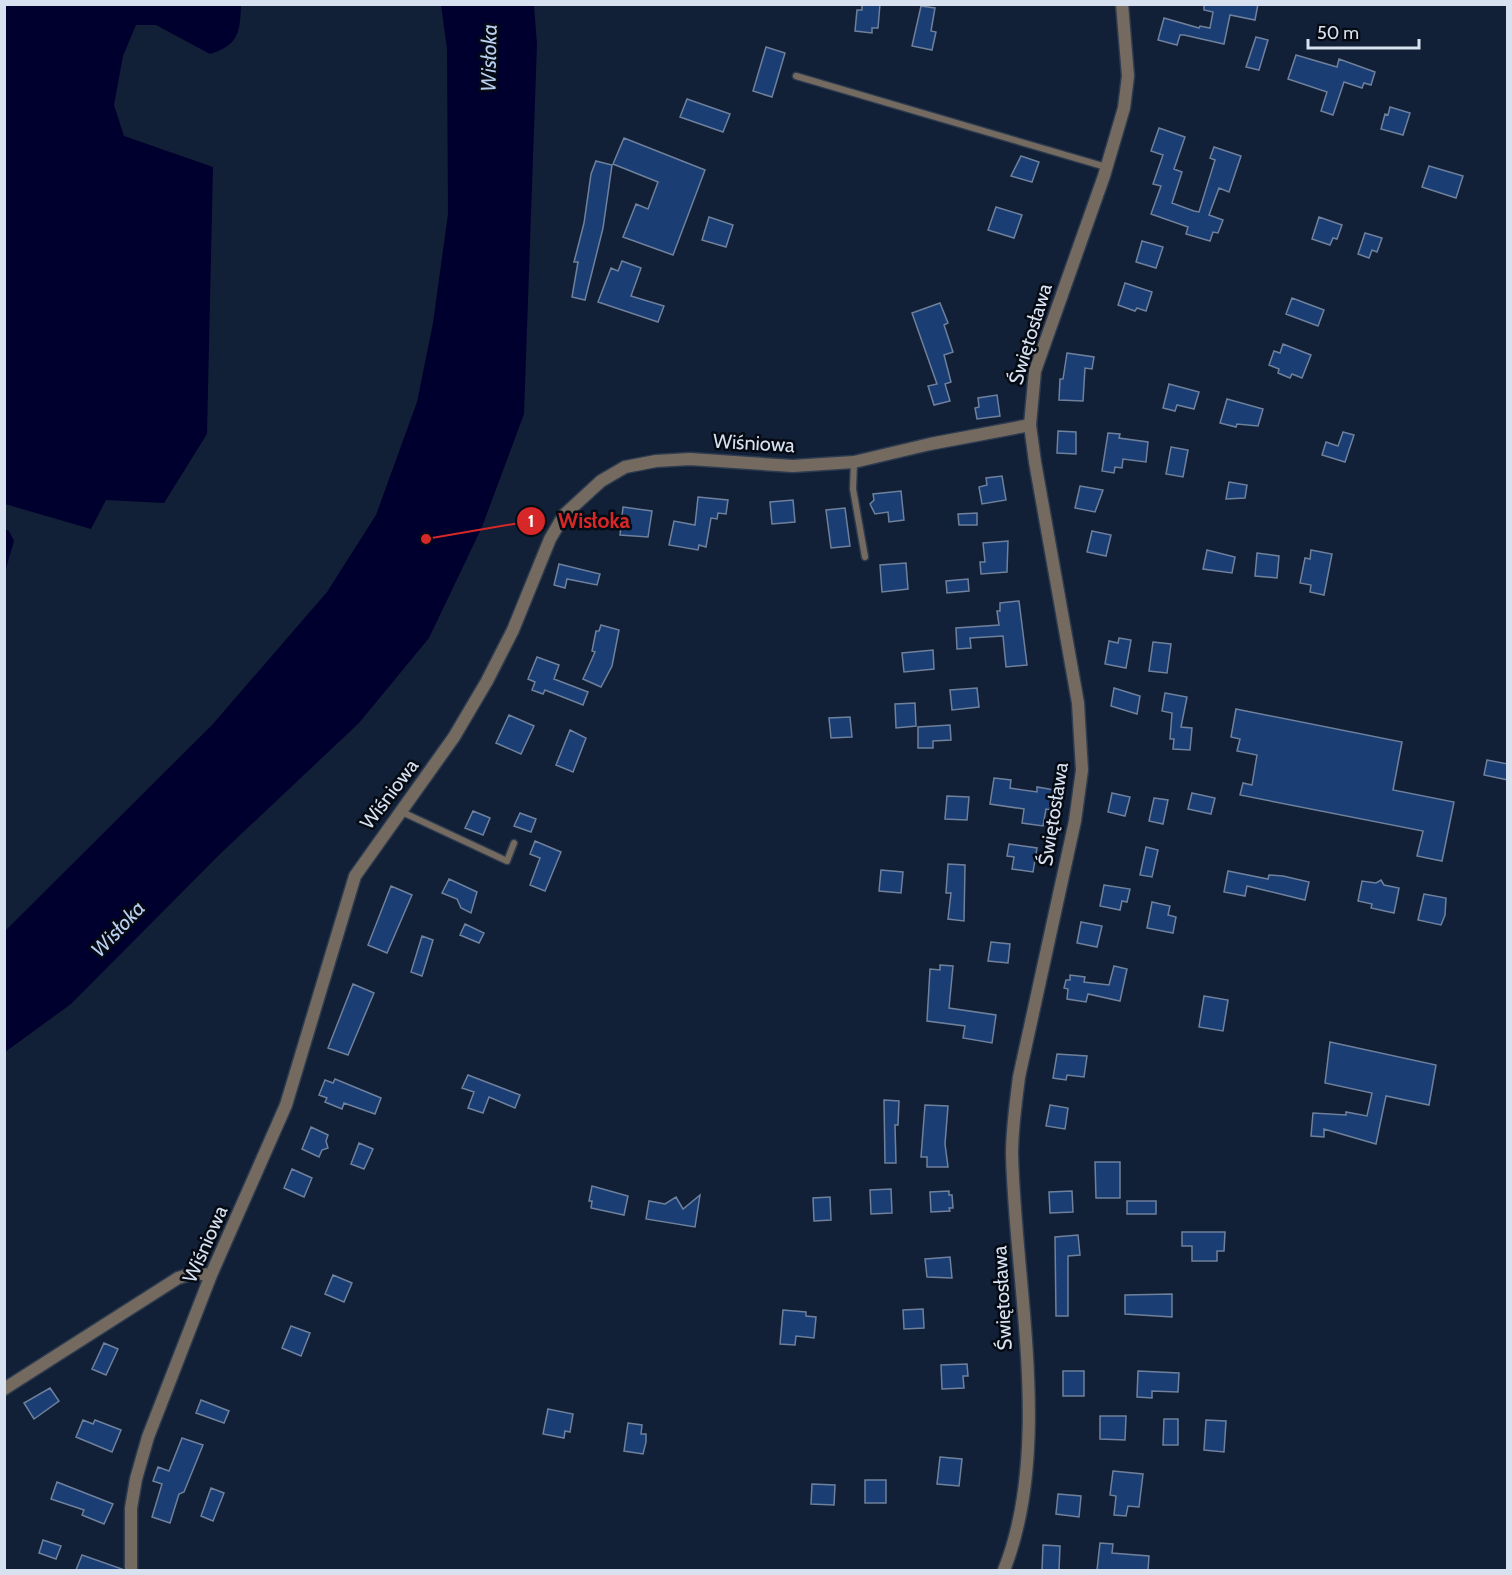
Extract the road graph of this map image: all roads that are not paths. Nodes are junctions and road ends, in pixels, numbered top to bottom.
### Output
1 (1122, 4) edge
2 (796, 76) dead end
3 (1107, 168) junction
4 (1030, 425) junction
5 (854, 462) junction
6 (865, 557) dead end
7 (402, 812) junction
8 (514, 843) dead end
9 (211, 1275) junction
10 (4, 1389) edge
11 (131, 1570) edge
12 (1004, 1570) edge

1 - 3 street, Świętosława
2 - 3 lane
3 - 4 street, Świętosława
4 - 5 street, Wiśniowa
4 - 12 street, Świętosława
5 - 6 lane
5 - 7 street, Wiśniowa
7 - 8 lane
7 - 9 street, Wiśniowa
9 - 10 street
9 - 11 street, Wiśniowa

